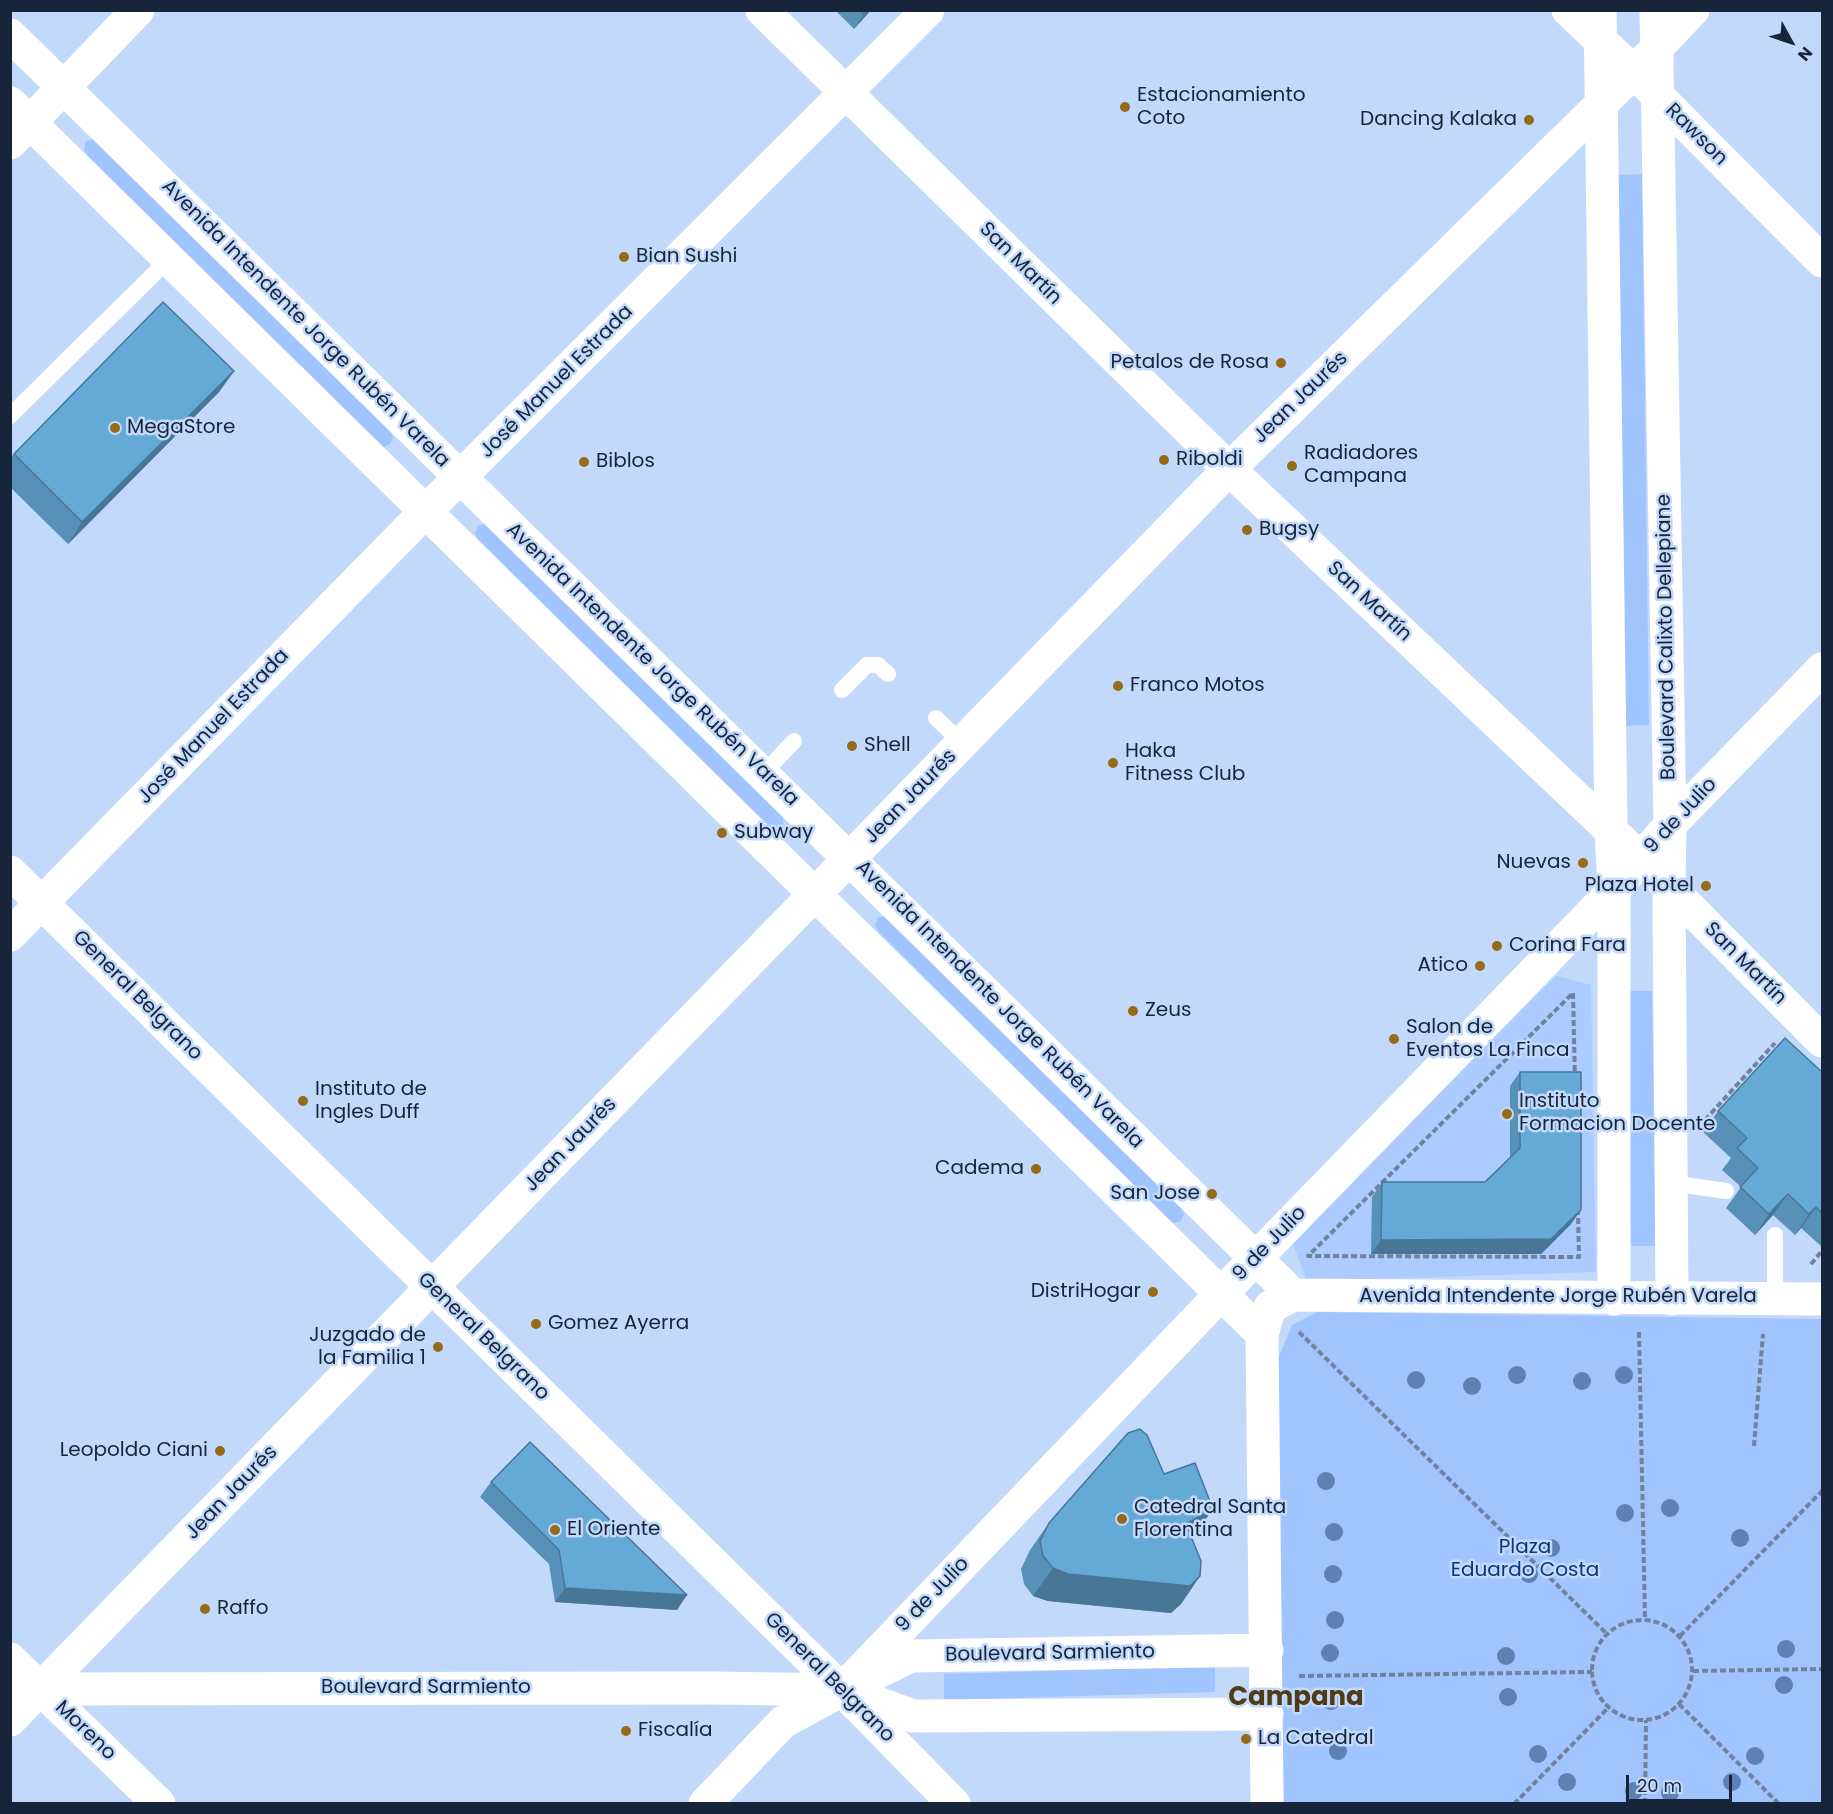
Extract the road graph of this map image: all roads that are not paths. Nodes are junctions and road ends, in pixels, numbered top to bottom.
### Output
1 (138, 10) edge
2 (762, 10) edge
3 (928, 10) edge
4 (1568, 10) edge
5 (1656, 10) edge
6 (1693, 10) edge
7 (1600, 25) edge
8 (10, 35) edge
9 (1657, 47) junction
10 (1634, 72) junction
11 (64, 88) junction
12 (846, 93) junction
13 (1658, 96) junction
14 (1601, 104) junction
15 (17, 123) edge
16 (169, 259) junction
17 (1822, 261) edge
18 (10, 416) edge
19 (1229, 469) junction
20 (460, 478) junction
21 (425, 512) junction
22 (1822, 669) edge
23 (888, 674) dead end
24 (842, 690) dead end
25 (936, 718) dead end
26 (794, 741) dead end
27 (962, 743) junction
28 (762, 774) junction
29 (1670, 825) junction
30 (1611, 831) junction
31 (850, 859) junction
32 (1641, 859) junction
33 (10, 872) edge
34 (1669, 887) junction
35 (1614, 890) junction
36 (815, 895) junction
37 (42, 903) junction
38 (10, 935) edge
39 (1822, 1041) edge
40 (1671, 1183) junction
41 (1726, 1191) dead end
42 (1775, 1235) edge
43 (1256, 1258) junction
44 (433, 1287) junction
45 (1221, 1294) junction
46 (1614, 1299) junction
47 (1672, 1299) junction
48 (1775, 1299) junction
49 (1822, 1299) edge
50 (1282, 1318) junction
51 (1267, 1650) junction
52 (10, 1659) edge
53 (26, 1689) edge
54 (842, 1690) junction
55 (1267, 1714) junction
56 (10, 1720) edge
57 (159, 1803) edge
58 (705, 1803) edge
59 (954, 1803) edge
60 (1267, 1803) edge

1 - 11 main road
2 - 12 main road, San Martín
3 - 12 main road, José Manuel Estrada
4 - 7 main road, Rawson
5 - 9 main road, Boulevard Calixto Dellepiane
6 - 9 main road, Jean Jaurés
7 - 10 main road, Rawson
7 - 14 main road
8 - 11 main road, Avenida Intendente Jorge Rubén Varela
9 - 10 main road, Jean Jaurés
9 - 13 main road, Boulevard Calixto Dellepiane
10 - 13 main road, Rawson
10 - 14 main road, Jean Jaurés
11 - 15 main road
11 - 20 main road, Avenida Intendente Jorge Rubén Varela
12 - 19 main road, San Martín
12 - 20 main road, José Manuel Estrada
13 - 17 main road, Rawson
13 - 29 main road, Boulevard Calixto Dellepiane
14 - 19 main road, Jean Jaurés
14 - 30 main road
15 - 16 main road
16 - 18 lane
16 - 21 main road
19 - 27 main road, Jean Jaurés
19 - 30 main road, San Martín
20 - 21 main road, José Manuel Estrada
20 - 28 main road, Avenida Intendente Jorge Rubén Varela
21 - 36 main road
21 - 37 main road, José Manuel Estrada
22 - 29 main road, 9 de Julio
23 - 24 lane
25 - 27 lane
26 - 28 lane
27 - 31 main road, Jean Jaurés
28 - 31 main road, Avenida Intendente Jorge Rubén Varela
29 - 32 main road, 9 de Julio
29 - 34 main road, Boulevard Calixto Dellepiane
30 - 32 main road, San Martín
30 - 35 main road
31 - 36 main road, Jean Jaurés
31 - 43 main road, Avenida Intendente Jorge Rubén Varela
32 - 34 main road, San Martín
32 - 35 main road, 9 de Julio
33 - 37 main road, General Belgrano
34 - 39 main road, San Martín
34 - 40 main road, Boulevard Calixto Dellepiane
35 - 43 main road, 9 de Julio
35 - 46 main road
36 - 44 main road, Jean Jaurés
36 - 45 main road
37 - 38 main road, José Manuel Estrada
37 - 44 main road, General Belgrano
40 - 41 lane
40 - 47 main road, Boulevard Calixto Dellepiane
42 - 48 lane
43 - 45 main road, 9 de Julio
43 - 50 main road, Avenida Intendente Jorge Rubén Varela
44 - 53 main road, Jean Jaurés
44 - 54 main road, General Belgrano
45 - 50 main road
45 - 54 main road, 9 de Julio
46 - 47 main road, Avenida Intendente Jorge Rubén Varela
46 - 50 main road, Avenida Intendente Jorge Rubén Varela
47 - 48 main road, Avenida Intendente Jorge Rubén Varela
48 - 49 main road, Avenida Intendente Jorge Rubén Varela
50 - 51 main road
51 - 54 main road, Boulevard Sarmiento
51 - 55 main road
52 - 53 main road, Moreno
53 - 54 main road, Boulevard Sarmiento
53 - 56 main road, Jean Jaurés
53 - 57 main road, Moreno
54 - 55 main road, Boulevard Sarmiento
54 - 58 main road, 9 de Julio
54 - 59 main road, General Belgrano
55 - 60 main road

